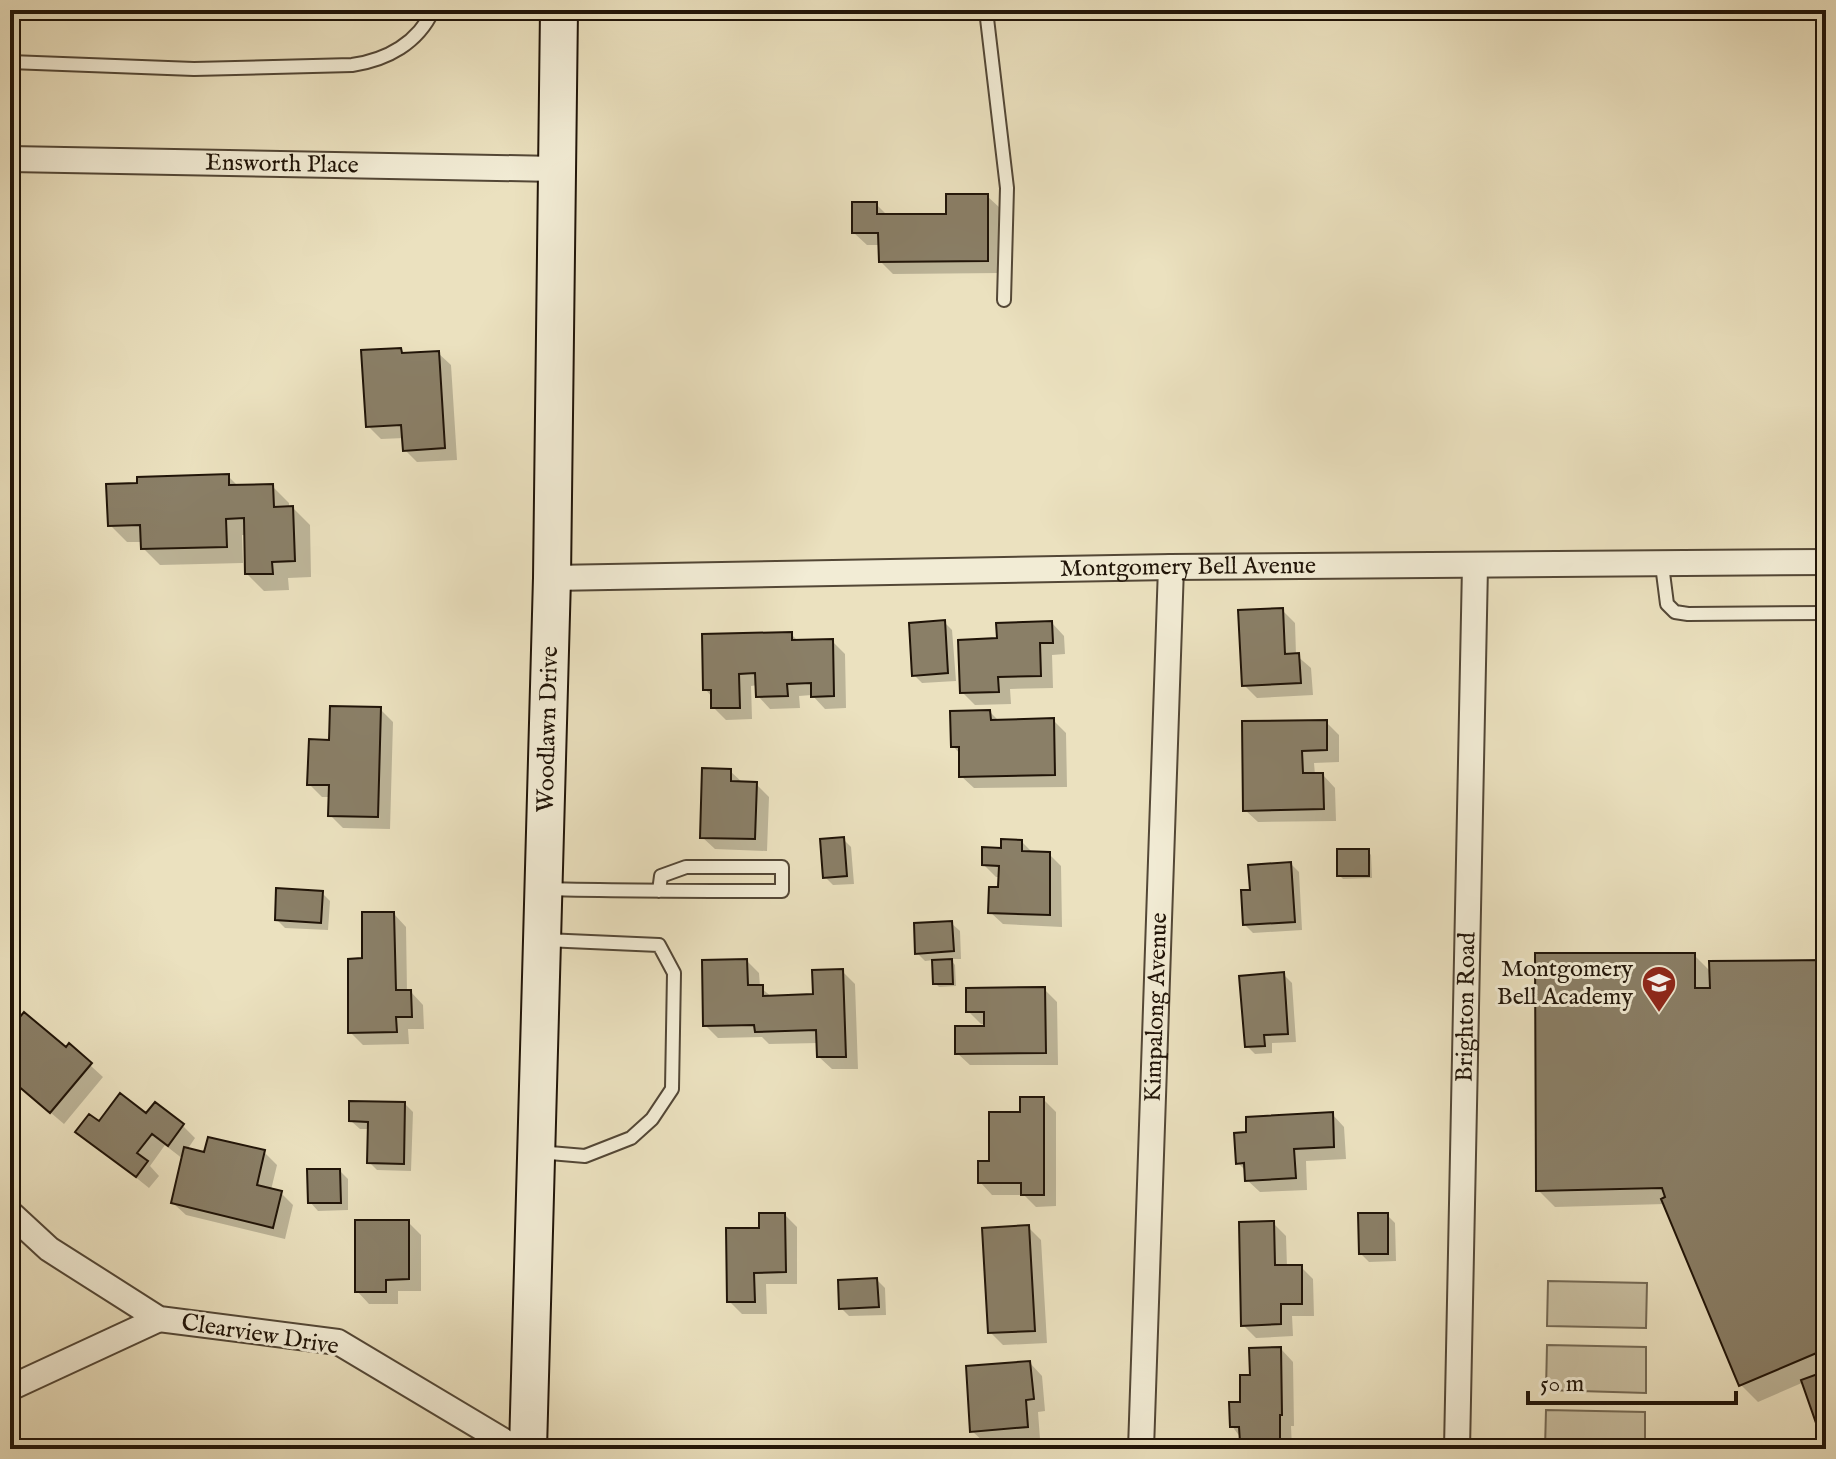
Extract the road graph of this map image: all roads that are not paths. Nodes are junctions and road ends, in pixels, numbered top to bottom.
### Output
1 (433, 10) edge
2 (559, 10) edge
3 (986, 10) edge
4 (10, 62) edge
5 (10, 159) edge
6 (556, 169) junction
7 (1004, 300) dead end
8 (1826, 562) edge
9 (1662, 565) junction
10 (1475, 566) junction
11 (1171, 567) junction
12 (552, 578) junction
13 (1826, 613) edge
14 (543, 889) junction
15 (659, 891) junction
16 (542, 940) junction
17 (536, 1152) junction
18 (10, 1213) edge
19 (159, 1319) junction
20 (10, 1388) edge
21 (517, 1449) edge
22 (528, 1449) edge
23 (1141, 1449) edge
24 (1457, 1449) edge

1 - 4 lane
2 - 6 main road, Woodlawn Drive
3 - 7 lane
5 - 6 street, Ensworth Place
6 - 12 main road, Woodlawn Drive
8 - 9 street, Montgomery Bell Avenue
9 - 10 street, Montgomery Bell Avenue
9 - 13 lane
10 - 11 street, Montgomery Bell Avenue
10 - 24 street, Brighton Road
11 - 12 street, Montgomery Bell Avenue
11 - 23 street, Kimpalong Avenue
12 - 14 main road, Woodlawn Drive
14 - 15 lane
14 - 16 main road, Woodlawn Drive
15 - 15 lane
16 - 17 main road, Woodlawn Drive
16 - 17 lane
17 - 22 main road, Woodlawn Drive
18 - 19 street, Clearview Drive
19 - 20 street
19 - 21 street, Clearview Drive

